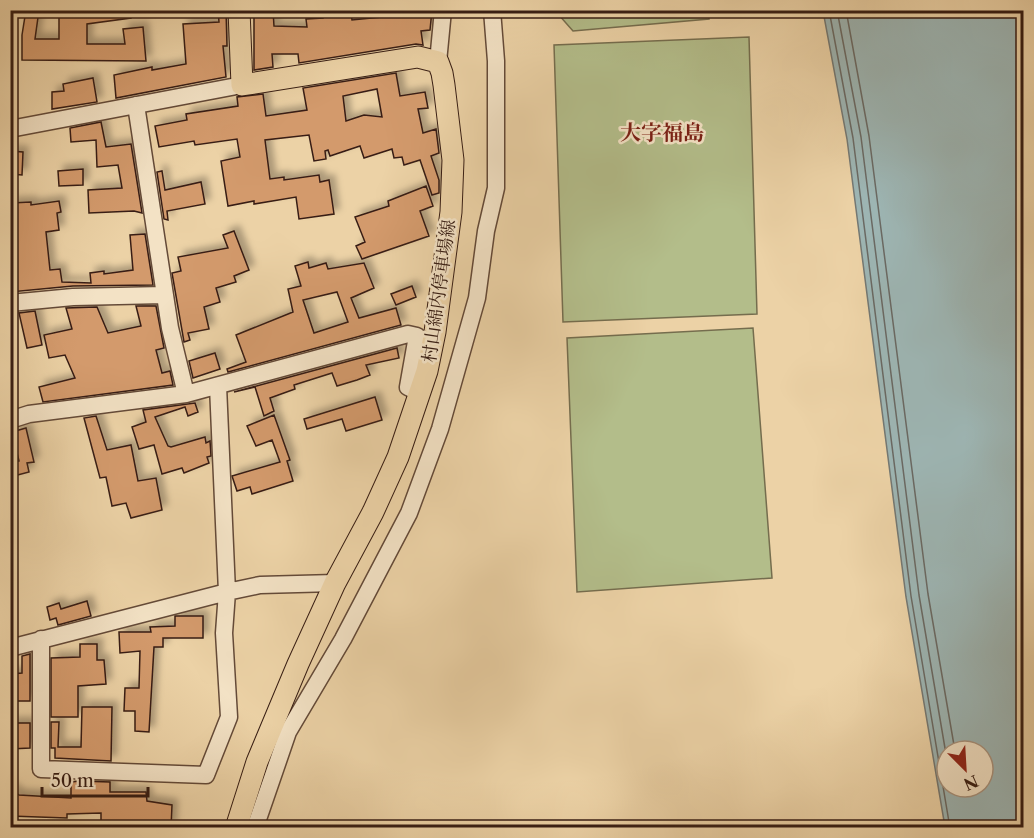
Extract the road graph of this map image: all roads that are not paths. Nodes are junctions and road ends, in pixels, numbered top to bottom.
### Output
1 (240, 10) edge
2 (443, 10) edge
3 (492, 10) edge
4 (438, 62) junction
5 (242, 85) junction
6 (136, 105) junction
7 (10, 129) edge
8 (164, 295) junction
9 (10, 303) edge
10 (218, 386) junction
11 (420, 393) junction
12 (186, 394) junction
13 (10, 420) edge
14 (335, 583) junction
15 (227, 592) junction
16 (41, 639) junction
17 (10, 648) edge
18 (236, 828) edge
19 (255, 828) edge

1 - 5 main road
2 - 4 street
3 - 19 street
4 - 5 main road
4 - 11 main road, 村山綿内停車場線
5 - 6 street
6 - 7 street
6 - 8 street
8 - 9 street
8 - 12 street
10 - 11 street
10 - 12 street
10 - 15 street
11 - 14 main road, 村山綿内停車場線
12 - 13 street
14 - 15 street
14 - 18 main road, 村山綿内停車場線
15 - 16 street
15 - 16 street
16 - 17 street

